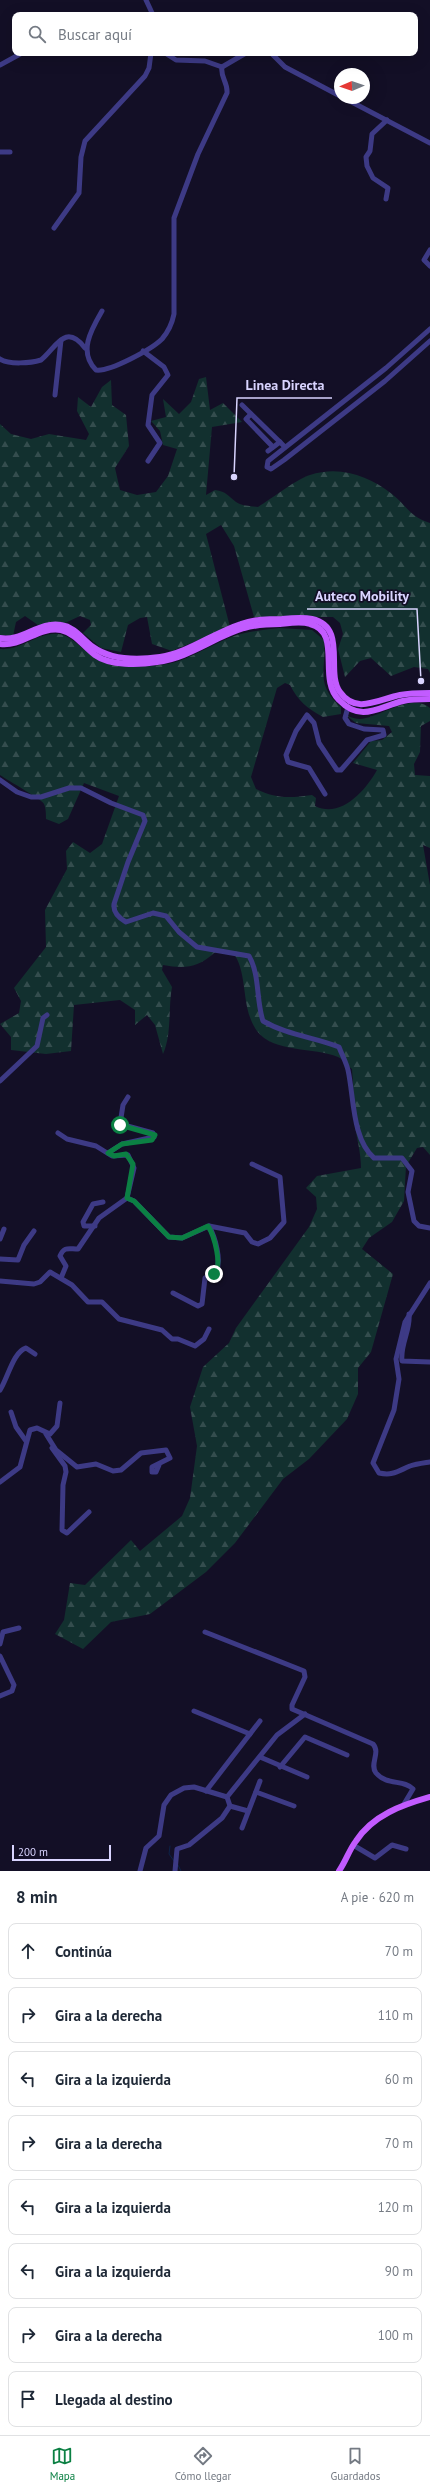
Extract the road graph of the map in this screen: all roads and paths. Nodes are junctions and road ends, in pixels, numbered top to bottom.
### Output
1 (146, 0) edge
2 (152, 12) edge
3 (16, 56) edge
4 (151, 56) edge
5 (170, 56) edge
6 (241, 56) edge
7 (274, 56) edge
8 (0, 65) edge
9 (222, 67) junction
10 (334, 93) edge
11 (356, 104) edge
12 (387, 120) junction
13 (430, 143) edge
14 (0, 152) edge
15 (10, 152) dead end
16 (386, 199) dead end
17 (54, 228) dead end
18 (430, 250) edge
19 (430, 266) edge
20 (102, 311) dead end
21 (430, 329) edge
22 (62, 340) junction
23 (430, 341) edge
24 (85, 348) junction
25 (143, 351) junction
26 (0, 359) edge
27 (55, 395) dead end
28 (242, 406) dead end
29 (251, 414) junction
30 (280, 442) junction
31 (273, 447) junction
32 (285, 447) junction
33 (268, 451) dead end
34 (148, 461) dead end
35 (0, 638) edge
36 (0, 644) edge
37 (430, 693) edge
38 (430, 699) edge
39 (348, 707) junction
40 (0, 780) edge
41 (325, 794) dead end
42 (48, 1015) dead end
43 (0, 1081) edge
44 (128, 1097) dead end
45 (58, 1133) dead end
46 (108, 1153) junction
47 (252, 1164) dead end
48 (127, 1198) junction
49 (103, 1202) dead end
50 (95, 1226) junction
51 (208, 1226) junction
52 (430, 1228) edge
53 (4, 1229) dead end
54 (34, 1231) dead end
55 (0, 1239) edge
56 (0, 1259) edge
57 (61, 1278) junction
58 (0, 1281) edge
59 (430, 1283) edge
60 (173, 1293) dead end
61 (409, 1313) junction
62 (209, 1329) dead end
63 (35, 1354) dead end
64 (430, 1362) edge
65 (0, 1390) edge
66 (60, 1403) dead end
67 (11, 1412) dead end
68 (46, 1434) junction
69 (26, 1441) junction
70 (52, 1445) junction
71 (430, 1462) edge
72 (159, 1465) dead end
73 (0, 1482) edge
74 (89, 1512) dead end
75 (19, 1628) dead end
76 (205, 1632) dead end
77 (0, 1644) edge
78 (0, 1656) edge
79 (0, 1696) edge
80 (194, 1711) dead end
81 (305, 1714) junction
82 (260, 1721) dead end
83 (250, 1734) junction
84 (347, 1755) dead end
85 (260, 1757) junction
86 (280, 1767) junction
87 (307, 1777) dead end
88 (260, 1781) dead end
89 (206, 1791) junction
90 (256, 1792) junction
91 (227, 1797) junction
92 (430, 1797) edge
93 (404, 1804) junction
94 (230, 1806) junction
95 (294, 1806) dead end
96 (248, 1811) junction
97 (242, 1828) dead end
98 (353, 1845) junction
99 (406, 1849) dead end
100 (140, 1871) edge
101 (175, 1871) edge
102 (339, 1871) edge

1 - 2 street
3 - 8 street
4 - 17 street
5 - 9 street
6 - 9 street
7 - 10 street
9 - 25 street
11 - 12 street
12 - 13 street
12 - 16 street
14 - 15 street
18 - 19 street
20 - 24 street
21 - 32 street
22 - 24 street
22 - 26 street
22 - 27 street
23 - 32 street
24 - 25 street
25 - 34 street
28 - 29 street
29 - 30 street
29 - 31 street
30 - 31 street
30 - 32 street
31 - 33 street
35 - 37 main road
36 - 39 main road
38 - 39 main road
39 - 41 street
40 - 52 street
42 - 43 street
44 - 46 street
45 - 46 street
46 - 48 street
47 - 51 street
48 - 50 street
48 - 51 street
49 - 50 street
50 - 57 street
51 - 60 street
53 - 55 street
54 - 56 street
57 - 58 street
57 - 62 street
59 - 61 street
61 - 64 street
61 - 71 street
63 - 65 street
66 - 68 street
67 - 69 street
68 - 69 street
68 - 70 street
69 - 73 street
70 - 72 street
70 - 74 street
75 - 77 street
76 - 81 street
78 - 79 street
80 - 83 street
81 - 85 street
81 - 93 street
82 - 83 street
83 - 89 street
84 - 86 street
85 - 86 street
85 - 91 street
86 - 87 street
88 - 90 street
89 - 91 street
89 - 100 street
90 - 95 street
90 - 96 street
91 - 94 street
92 - 93 main road
93 - 98 main road
94 - 96 street
94 - 101 street
96 - 97 street
98 - 99 street
98 - 102 main road

